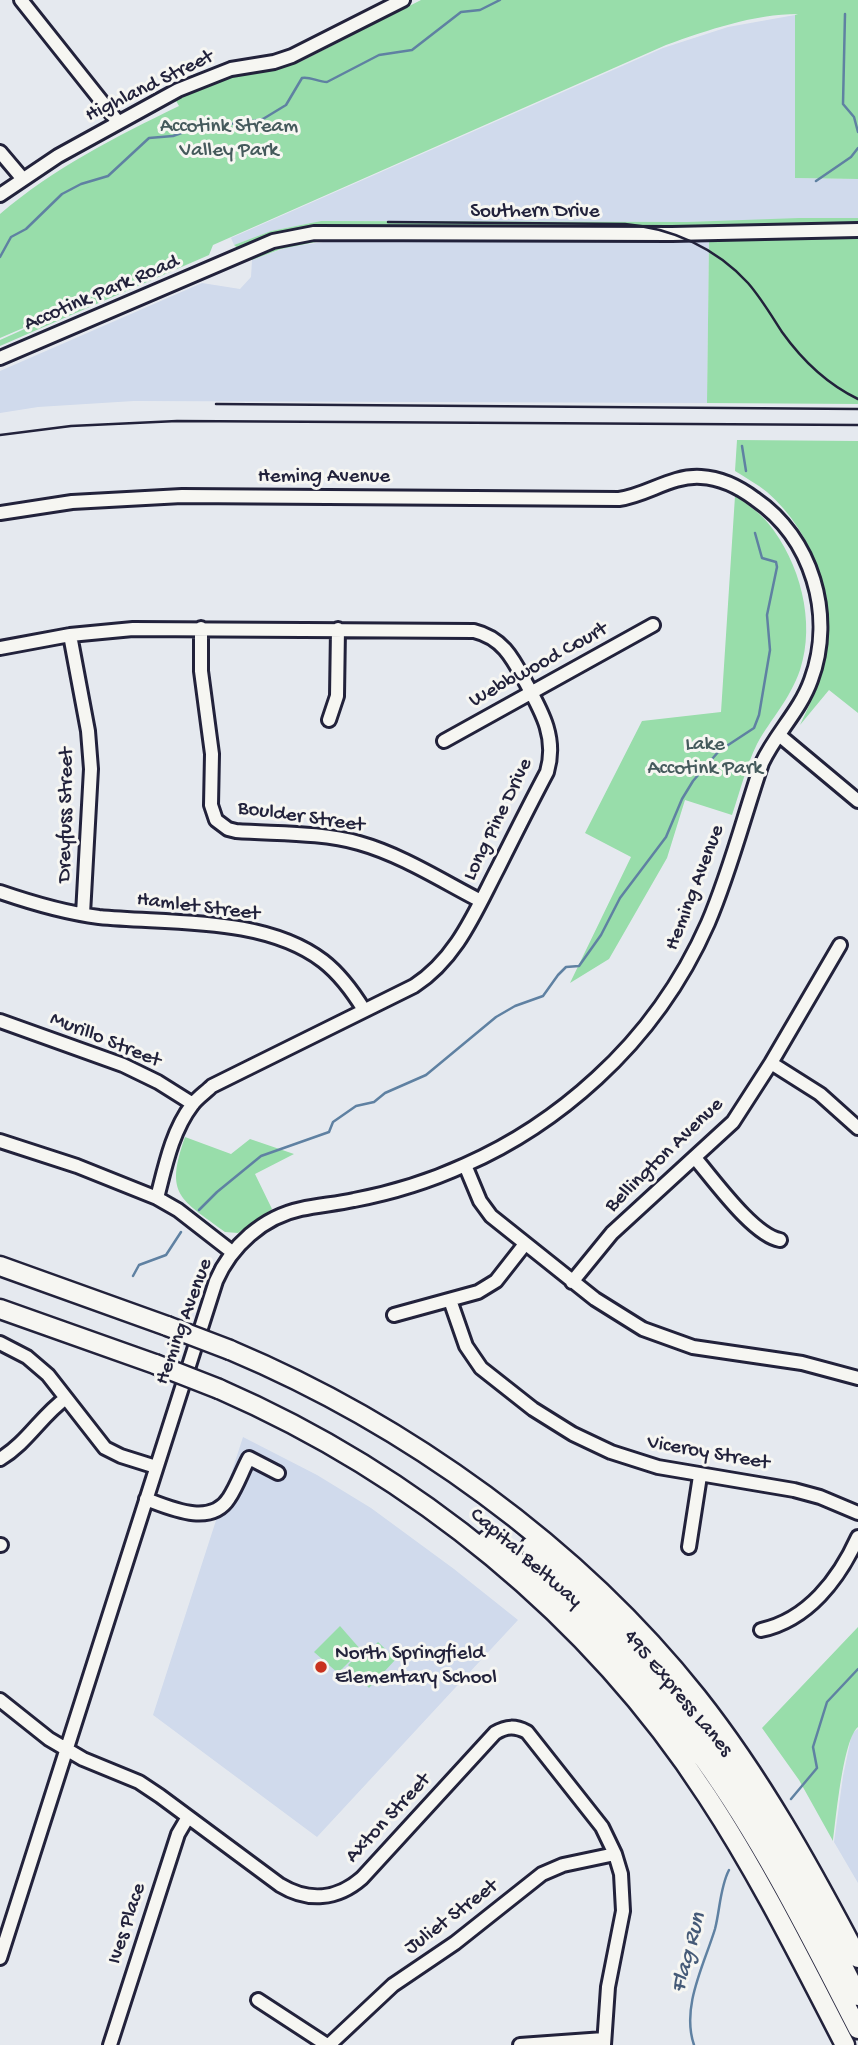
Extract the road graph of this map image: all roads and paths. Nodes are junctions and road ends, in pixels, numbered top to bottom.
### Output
1 (21, 0) edge
2 (403, 0) edge
3 (118, 122) junction
4 (0, 152) edge
5 (22, 178) junction
6 (0, 195) edge
7 (858, 230) edge
8 (219, 266) joint
9 (0, 358) edge
10 (0, 513) edge
11 (653, 625) dead end
12 (201, 628) junction
13 (338, 629) junction
14 (70, 635) junction
15 (0, 648) edge
16 (531, 692) junction
17 (329, 720) dead end
18 (779, 735) junction
19 (444, 741) dead end
20 (858, 801) edge
21 (0, 892) edge
22 (481, 901) junction
23 (83, 914) junction
24 (840, 946) dead end
25 (364, 1010) junction
26 (0, 1021) edge
27 (771, 1063) junction
28 (192, 1104) junction
29 (858, 1128) edge
30 (0, 1141) edge
31 (695, 1158) junction
32 (465, 1165) junction
33 (157, 1198) junction
34 (780, 1240) dead end
35 (525, 1244) junction
36 (232, 1252) junction
37 (0, 1266) edge
38 (572, 1282) junction
39 (450, 1300) junction
40 (0, 1309) edge
41 (394, 1315) dead end
42 (0, 1343) edge
43 (858, 1378) edge
44 (66, 1398) junction
45 (0, 1459) edge
46 (431, 1459) junction
47 (156, 1467) junction
48 (371, 1469) junction
49 (278, 1473) dead end
50 (700, 1476) junction
51 (146, 1499) junction
52 (858, 1513) edge
53 (858, 1537) edge
54 (689, 1547) dead end
55 (761, 1630) dead end
56 (0, 1700) edge
57 (67, 1749) junction
58 (188, 1816) junction
59 (615, 1854) junction
60 (0, 1958) edge
61 (858, 1958) edge
62 (858, 1996) edge
63 (258, 2000) dead end
64 (858, 2029) edge
65 (604, 2042) edge
66 (110, 2045) edge
67 (328, 2045) edge
68 (520, 2045) edge
69 (845, 2045) edge

1 - 3 street
2 - 3 street, Highland Street
3 - 5 street, Highland Street
4 - 5 street
5 - 6 street, Highland Street
7 - 8 street, Southern Drive
8 - 9 street, Accotink Park Road
10 - 18 street, Heming Avenue
11 - 16 street, Webbwood Court
12 - 13 street, Long Pine Drive
12 - 14 street, Long Pine Drive
12 - 22 street, Boulder Street
13 - 16 street, Long Pine Drive
13 - 17 street
14 - 15 street, Long Pine Drive
14 - 23 street, Dreyfuss Street
16 - 19 street, Webbwood Court
16 - 22 street, Long Pine Drive
18 - 20 street
18 - 32 street, Heming Avenue
21 - 23 street, Hamlet Street
22 - 25 street, Long Pine Drive
23 - 25 street, Hamlet Street
24 - 27 street, Bellington Avenue
25 - 28 street, Long Pine Drive
26 - 28 street, Murillo Street
27 - 29 street
27 - 31 street, Bellington Avenue
28 - 33 street, Long Pine Drive
30 - 33 street
31 - 34 street
31 - 38 street, Bellington Avenue
32 - 35 street
32 - 36 street, Heming Avenue
33 - 36 street
35 - 38 street
35 - 39 street
36 - 47 street, Heming Avenue
37 - 46 highway, Capital Beltway, bridge
38 - 43 street
39 - 41 street
39 - 50 street, Viceroy Street
40 - 48 highway, Capital Beltway, bridge
42 - 44 street
44 - 45 street
44 - 47 street
46 - 61 highway, Capital Beltway
46 - 62 highway, 495 Express Lanes
47 - 51 street, Heming Avenue
48 - 64 highway, 495 Express Lanes
48 - 69 highway, Capital Beltway
49 - 51 street
50 - 52 street, Viceroy Street
50 - 54 street
51 - 57 street, Heming Avenue
53 - 55 street
56 - 57 street, Axton Street
57 - 58 street, Axton Street
57 - 60 street, Heming Avenue
58 - 59 street, Axton Street
58 - 66 street, Ives Place
59 - 65 street, Axton Street
59 - 67 street, Juliet Street
63 - 67 street
65 - 68 street

